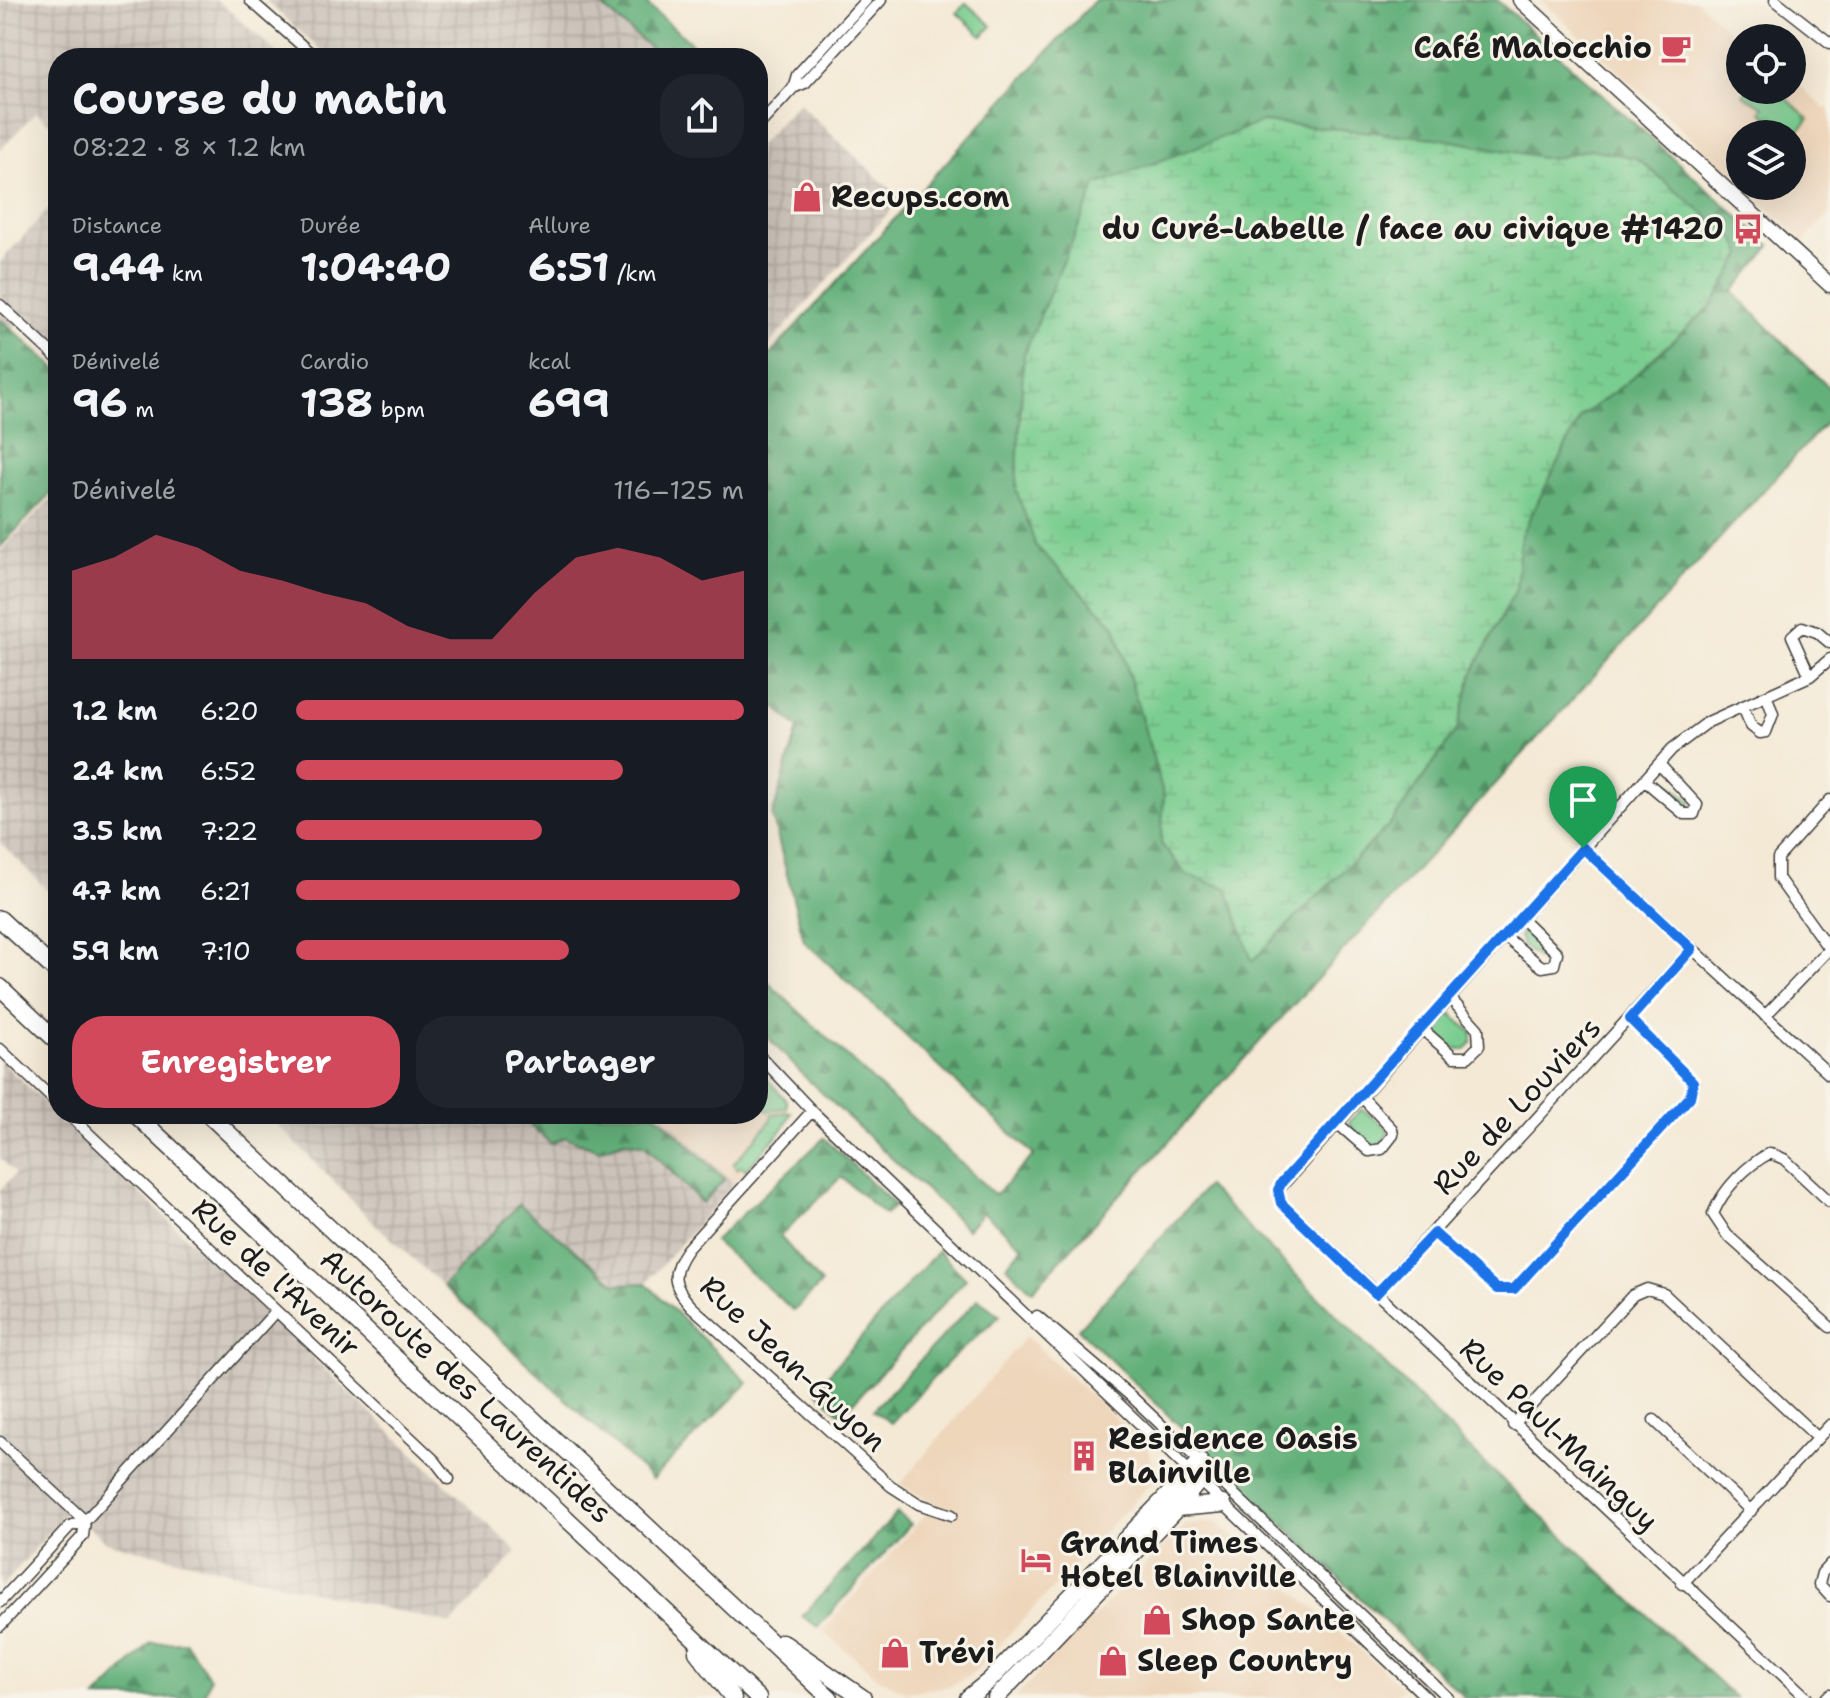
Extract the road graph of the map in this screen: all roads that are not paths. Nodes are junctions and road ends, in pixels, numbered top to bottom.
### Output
1 (250, 0) edge
2 (866, 0) edge
3 (881, 0) edge
4 (1520, 0) edge
5 (1775, 0) edge
6 (1830, 43) edge
7 (305, 48) edge
8 (793, 88) junction
9 (768, 115) edge
10 (1830, 285) edge
11 (0, 305) edge
12 (48, 350) edge
13 (1830, 643) edge
14 (1830, 659) edge
15 (1810, 676) junction
16 (1767, 697) junction
17 (1743, 707) junction
18 (1659, 764) junction
19 (1644, 780) junction
20 (1830, 800) edge
21 (1583, 848) junction
22 (1520, 917) junction
23 (0, 919) edge
24 (1504, 936) junction
25 (1692, 949) junction
26 (1829, 949) edge
27 (48, 964) edge
28 (0, 987) edge
29 (1449, 997) junction
30 (1765, 1016) junction
31 (1630, 1019) junction
32 (1421, 1028) junction
33 (48, 1033) edge
34 (0, 1049) edge
35 (768, 1065) edge
36 (1830, 1075) edge
37 (48, 1095) edge
38 (1360, 1095) junction
39 (812, 1111) junction
40 (1336, 1122) junction
41 (79, 1124) edge
42 (146, 1124) edge
43 (219, 1124) edge
44 (1830, 1202) edge
45 (1434, 1233) junction
46 (1376, 1294) junction
47 (276, 1311) junction
48 (1830, 1327) edge
49 (1654, 1420) dead end
50 (1513, 1425) junction
51 (1830, 1425) edge
52 (1818, 1438) junction
53 (0, 1442) edge
54 (1199, 1471) junction
55 (449, 1479) dead end
56 (1223, 1504) junction
57 (1177, 1508) junction
58 (1751, 1511) junction
59 (952, 1515) dead end
60 (85, 1521) junction
61 (1830, 1564) edge
62 (1682, 1584) junction
63 (1830, 1596) edge
64 (0, 1602) edge
65 (738, 1611) junction
66 (667, 1613) junction
67 (0, 1626) edge
68 (733, 1698) edge
69 (758, 1698) edge
70 (830, 1698) edge
71 (863, 1698) edge
72 (968, 1698) edge
73 (996, 1698) edge
74 (1427, 1698) edge
75 (1448, 1698) edge
76 (1807, 1698) edge

1 - 7 street
2 - 8 street
3 - 8 street
4 - 10 main road
5 - 6 street
8 - 9 street
11 - 12 street
13 - 15 street
14 - 15 street
15 - 16 street
16 - 17 street
16 - 17 street
17 - 18 street
18 - 19 street
18 - 19 street
19 - 21 street
20 - 26 street
21 - 22 street
21 - 25 street
22 - 24 street
22 - 24 street
23 - 27 highway
24 - 29 street
25 - 30 street
25 - 31 street, Rue de Louviers
26 - 30 street
28 - 33 highway
29 - 32 street
29 - 32 street
30 - 36 street
31 - 45 street, Rue de Louviers
31 - 45 street
32 - 38 street
34 - 37 street
35 - 39 street
38 - 40 street
38 - 40 street
39 - 54 street
39 - 59 street, Rue Jean-Guyon
40 - 46 street, Rue Paul-Mainguy
41 - 47 street, Rue de l'Avenir
42 - 66 highway, Autoroute des Laurentides
43 - 65 highway, Autoroute des Laurentides
44 - 48 street
45 - 46 street, Rue de Louviers
46 - 50 street, Rue Paul-Mainguy
47 - 55 street, Rue de l'Avenir
47 - 60 street
49 - 58 street
50 - 52 street
50 - 62 street, Rue Paul-Mainguy
51 - 52 street
52 - 58 street
53 - 60 street
54 - 56 street
54 - 57 highway
54 - 72 highway
54 - 75 street
56 - 57 highway
56 - 74 street
57 - 73 highway
58 - 62 street
60 - 64 street
60 - 67 street
61 - 63 street
62 - 76 street, Rue Paul-Mainguy
65 - 70 highway, Autoroute des Laurentides
65 - 71 highway
66 - 68 highway
66 - 69 highway, Autoroute des Laurentides

